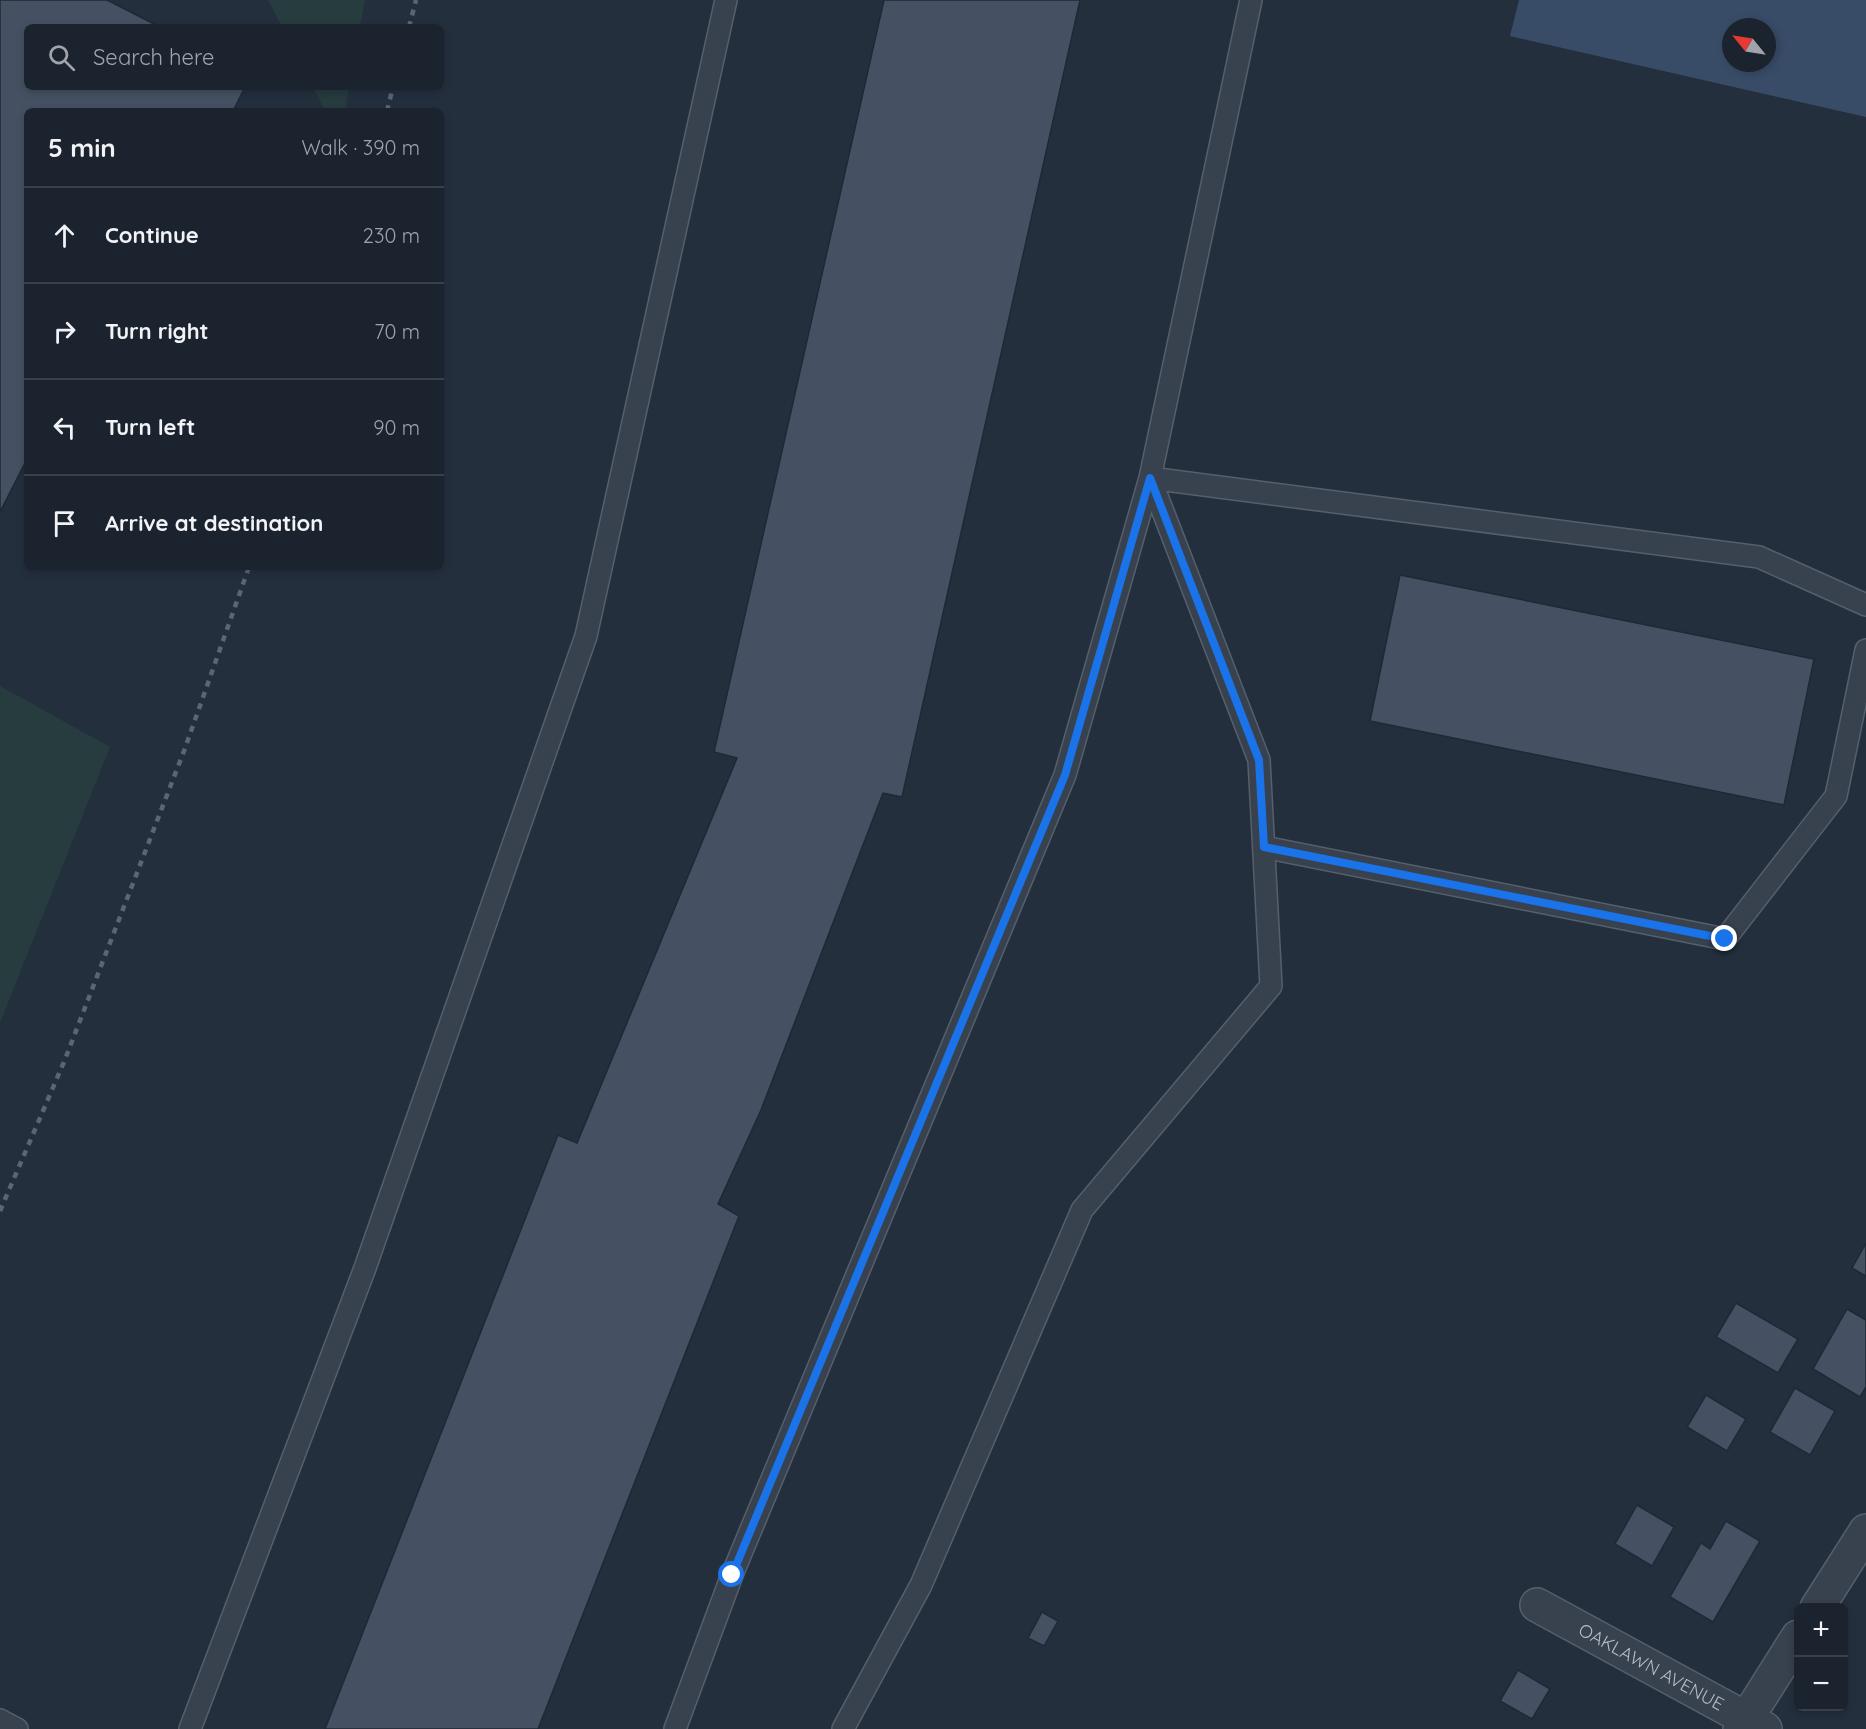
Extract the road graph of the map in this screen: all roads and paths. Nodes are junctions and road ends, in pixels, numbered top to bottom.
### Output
1 (726, 0) edge
2 (1251, 0) edge
3 (1150, 478) junction
4 (1866, 605) edge
5 (1866, 650) edge
6 (1264, 847) junction
7 (1866, 1531) edge
8 (1820, 1603) edge
9 (1537, 1605) dead end
10 (1794, 1645) edge
11 (0, 1720) edge
12 (1751, 1726) edge
13 (17, 1729) edge
14 (190, 1729) edge
15 (675, 1729) edge
16 (843, 1729) edge

1 - 14 lane
2 - 3 lane
3 - 4 lane
3 - 6 lane
3 - 15 lane
5 - 6 lane
6 - 16 lane
7 - 8 street
9 - 12 street, OAKLAWN AVENUE
10 - 12 street
11 - 13 lane

